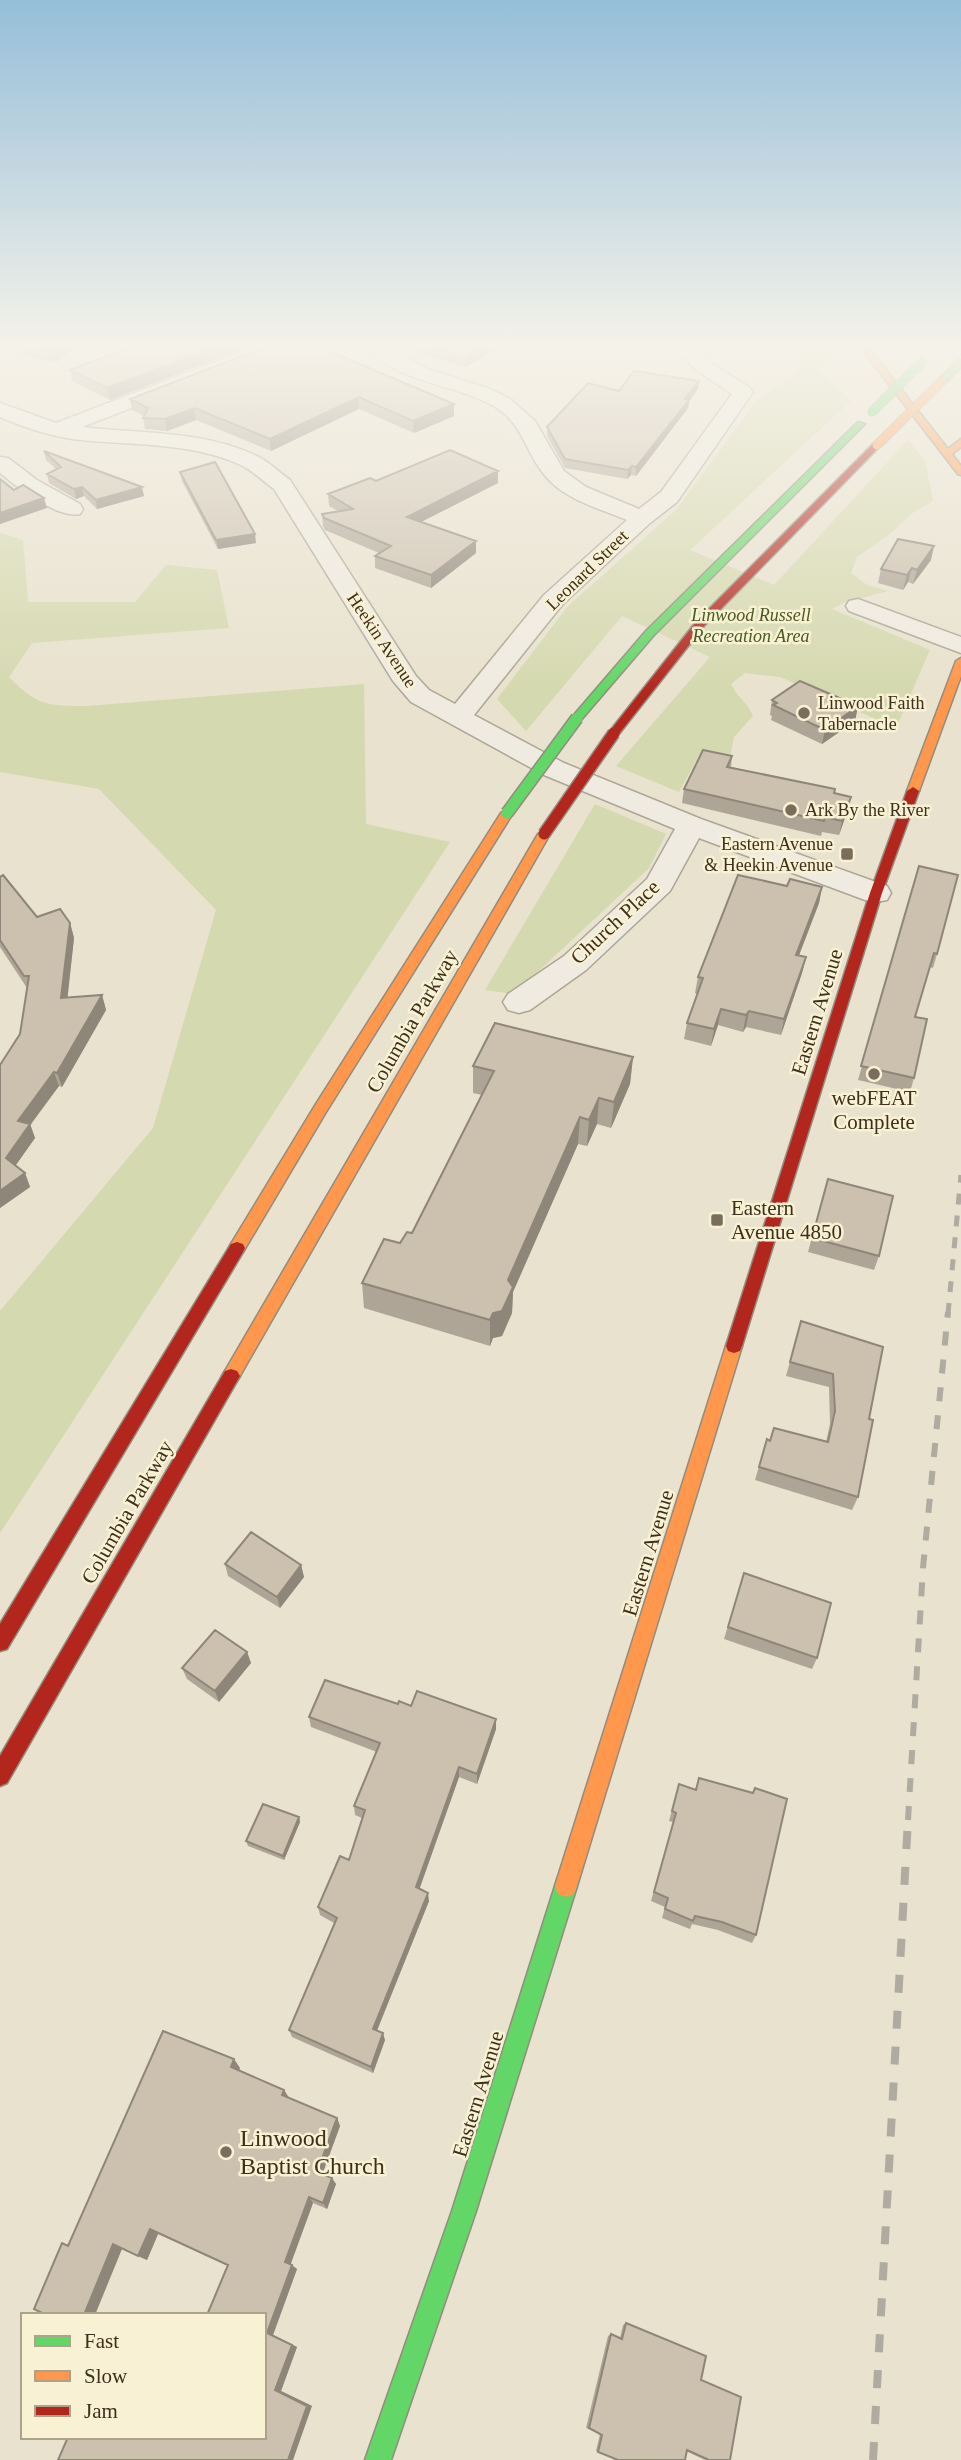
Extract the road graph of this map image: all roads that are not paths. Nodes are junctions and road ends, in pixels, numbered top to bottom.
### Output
1 (250, 462) edge
2 (547, 462) edge
3 (694, 462) edge
4 (823, 462) edge
5 (860, 462) edge
6 (0, 463) edge
7 (72, 509) dead end
8 (642, 518) junction
9 (858, 606) dead end
10 (961, 646) edge
11 (961, 661) edge
12 (458, 718) junction
13 (691, 825) junction
14 (876, 893) junction
15 (519, 1002) dead end
16 (0, 1643) edge
17 (0, 1776) edge
18 (378, 2460) edge

1 - 12 street, Heekin Avenue
2 - 8 street
3 - 8 street, Leonard Street
4 - 16 main road, Columbia Parkway, bridge
5 - 17 main road, Columbia Parkway, bridge
6 - 7 street
8 - 12 street, Leonard Street
9 - 10 street
11 - 14 main road, Eastern Avenue
12 - 13 street, Heekin Avenue
13 - 14 street, Heekin Avenue
13 - 15 street, Church Place
14 - 18 main road, Eastern Avenue

